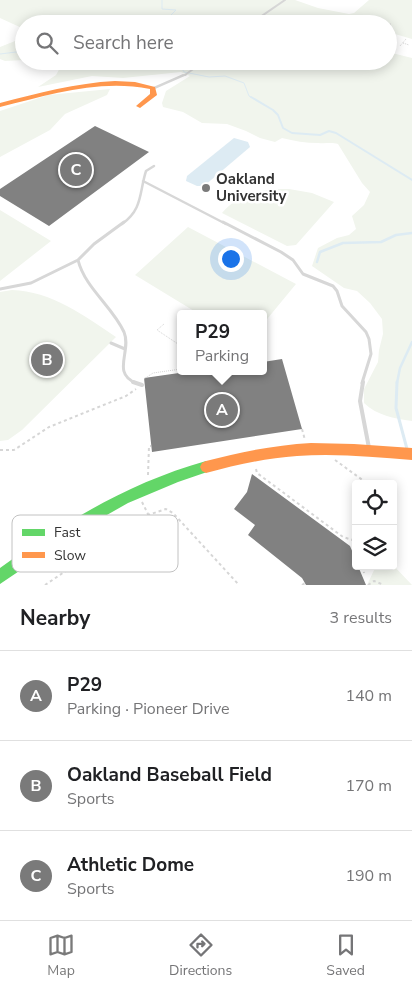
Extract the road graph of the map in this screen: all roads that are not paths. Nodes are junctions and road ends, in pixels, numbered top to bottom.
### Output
1 (285, 0) edge
2 (263, 15) edge
3 (193, 70) edge
4 (185, 75) joint
5 (153, 88) junction
6 (0, 104) edge
7 (140, 106) dead end
8 (154, 166) dead end
9 (143, 181) junction
10 (78, 260) junction
11 (0, 289) edge
12 (111, 342) dead end
13 (125, 350) junction
14 (142, 385) road end
15 (369, 449) junction
16 (412, 454) edge
17 (89, 515) edge
18 (12, 567) edge
19 (0, 577) edge

1 - 2 lane
3 - 4 lane
4 - 5 street
5 - 6 street
5 - 7 street
8 - 9 lane
9 - 10 lane
9 - 15 lane
10 - 11 lane
10 - 13 lane
12 - 13 lane
13 - 14 lane
15 - 16 street
15 - 17 street
18 - 19 street

